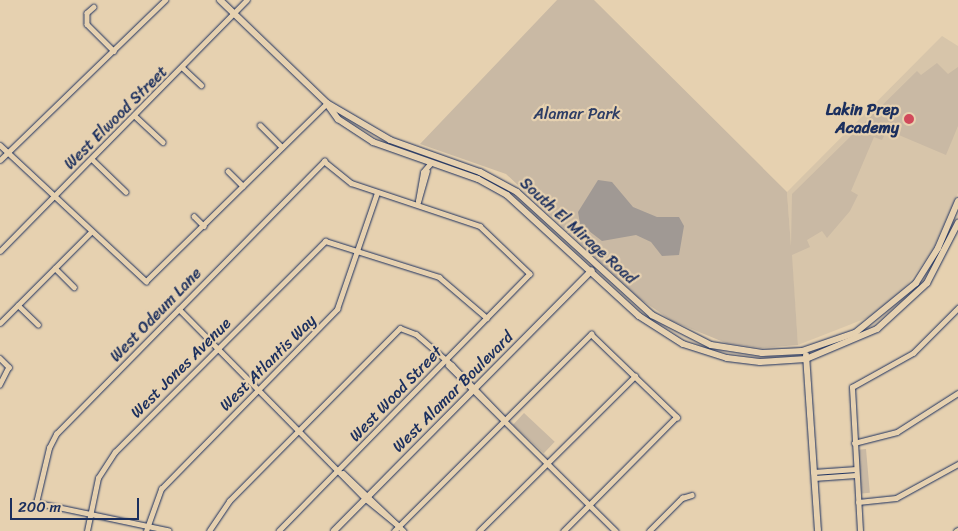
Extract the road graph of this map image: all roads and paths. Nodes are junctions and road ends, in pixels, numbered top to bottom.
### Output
1 (164, 0) edge
2 (220, 0) edge
3 (247, 0) edge
4 (94, 7) dead end
5 (234, 14) junction
6 (114, 50) junction
7 (183, 68) junction
8 (201, 85) dead end
9 (327, 103) junction
10 (135, 116) junction
11 (260, 125) dead end
12 (162, 142) dead end
13 (0, 145) edge
14 (282, 147) junction
15 (8, 152) junction
16 (92, 159) junction
17 (0, 160) edge
18 (430, 164) junction
19 (228, 171) dead end
20 (244, 186) junction
21 (126, 192) dead end
22 (377, 193) junction
23 (54, 197) junction
24 (958, 201) edge
25 (417, 203) junction
26 (194, 216) dead end
27 (958, 223) edge
28 (204, 226) junction
29 (91, 232) junction
30 (0, 251) edge
31 (358, 251) junction
32 (55, 268) junction
33 (591, 271) junction
34 (74, 286) dead end
35 (18, 305) junction
36 (958, 308) edge
37 (179, 309) junction
38 (487, 318) junction
39 (0, 323) edge
40 (38, 324) dead end
41 (219, 348) junction
42 (806, 350) junction
43 (0, 358) edge
44 (806, 359) junction
45 (447, 364) junction
46 (635, 376) junction
47 (0, 385) edge
48 (259, 389) junction
49 (475, 390) junction
50 (958, 393) edge
51 (504, 420) junction
52 (300, 429) junction
53 (854, 443) junction
54 (549, 464) junction
55 (958, 464) edge
56 (342, 471) junction
57 (856, 472) junction
58 (814, 475) junction
59 (692, 495) dead end
60 (368, 497) junction
61 (858, 502) junction
62 (590, 505) junction
63 (90, 516) junction
64 (399, 526) junction
65 (146, 529) edge
66 (87, 531) edge
67 (169, 531) edge
68 (209, 531) edge
69 (279, 531) edge
70 (334, 531) edge
71 (394, 531) edge
72 (404, 531) edge
73 (480, 531) edge
74 (564, 531) edge
75 (616, 531) edge
76 (649, 531) edge
77 (818, 531) edge
78 (860, 531) edge

1 - 6 street
2 - 5 main road, South El Mirage Road
3 - 5 street, West Elwood Street
4 - 6 street
5 - 7 street, West Elwood Street
5 - 9 main road, South El Mirage Road
6 - 15 street
7 - 8 street
7 - 10 street, West Elwood Street
9 - 14 street
9 - 18 main road, South El Mirage Road
9 - 42 main road, South El Mirage Road
10 - 12 street
10 - 16 street, West Elwood Street
11 - 14 street
13 - 15 street
14 - 20 street
15 - 17 street
15 - 23 street
16 - 21 street
16 - 23 street, West Elwood Street
18 - 25 street
18 - 33 main road, South El Mirage Road
19 - 20 street
20 - 28 street
22 - 25 street
22 - 31 street, West Atlantis Way
22 - 37 street, West Odeum Lane
23 - 29 street
23 - 30 street, West Elwood Street
24 - 42 main road, South El Mirage Road
25 - 38 street, West Wood Street
26 - 28 street
27 - 44 main road, South El Mirage Road
28 - 29 street
29 - 32 street
31 - 38 street
31 - 41 street, West Jones Avenue
31 - 48 street, West Atlantis Way
32 - 34 street
32 - 35 street
33 - 44 main road, South El Mirage Road
33 - 49 street, West Alamar Boulevard
35 - 39 street
35 - 40 street
36 - 53 street
37 - 41 street
37 - 63 street, West Odeum Lane
38 - 45 street, West Wood Street
41 - 48 street
41 - 63 street, West Jones Avenue
42 - 44 main road
43 - 47 street
44 - 58 main road
45 - 49 street
45 - 52 street
45 - 56 street, West Wood Street
46 - 51 street
46 - 54 street
46 - 62 street
48 - 52 street
48 - 65 street, West Atlantis Way
49 - 51 street
49 - 60 street, West Alamar Boulevard
50 - 53 street
51 - 54 street
51 - 64 street
52 - 56 street
52 - 68 street
53 - 57 street
54 - 62 street
54 - 73 street
55 - 61 street
56 - 60 street
56 - 69 street, West Wood Street
57 - 58 street
57 - 61 street
58 - 77 main road
59 - 76 street
60 - 64 street
60 - 70 street, West Alamar Boulevard
61 - 78 street
62 - 74 street
62 - 75 street
63 - 65 street
63 - 66 street, West Jones Avenue
64 - 71 street
64 - 72 street
65 - 67 street

